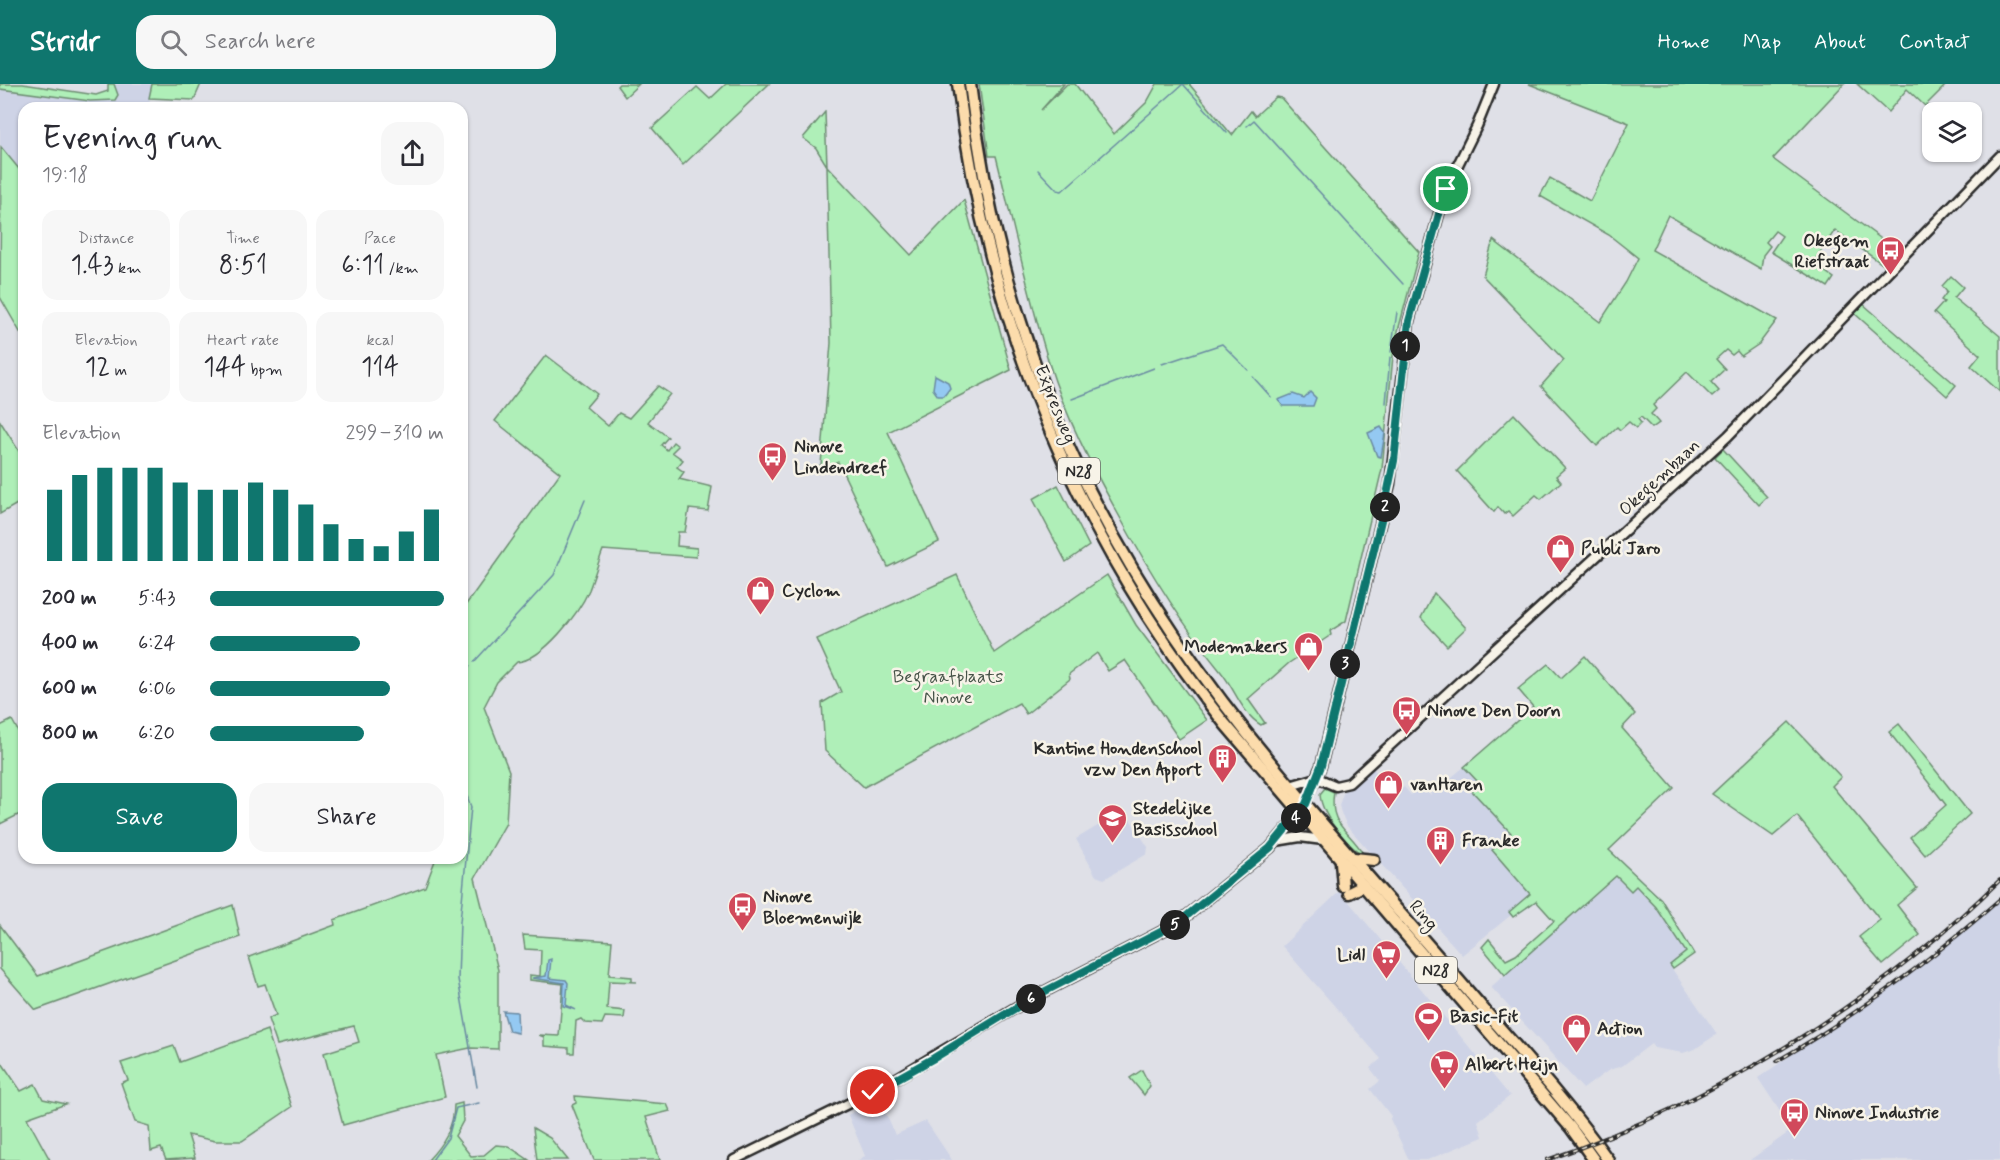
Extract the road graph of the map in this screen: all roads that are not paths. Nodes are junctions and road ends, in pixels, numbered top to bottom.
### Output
1 (958, 84) edge
2 (970, 84) edge
3 (1494, 84) edge
4 (2000, 156) edge
5 (1317, 778) junction
6 (1290, 786) junction
7 (1303, 808) junction
8 (1323, 840) junction
9 (1276, 841) junction
10 (1353, 858) junction
11 (1374, 860) dead end
12 (1341, 861) junction
13 (1363, 886) junction
14 (734, 1160) edge
15 (1594, 1160) edge
16 (1608, 1160) edge

1 - 7 highway, Expresweg / N28
2 - 6 highway, Expresweg / N28
3 - 5 main road
4 - 5 main road, Okegembaan
5 - 6 main road
5 - 7 main road
6 - 7 highway, Expresweg / N28
7 - 8 highway, Ring / N28
7 - 9 main road
7 - 10 highway, Ring / N28
8 - 9 main road
8 - 12 highway, Ring / N28
9 - 14 main road
10 - 11 highway
10 - 16 highway, Ring / N28
12 - 13 highway, Ring / N28
12 - 13 highway
13 - 15 highway, Ring / N28

